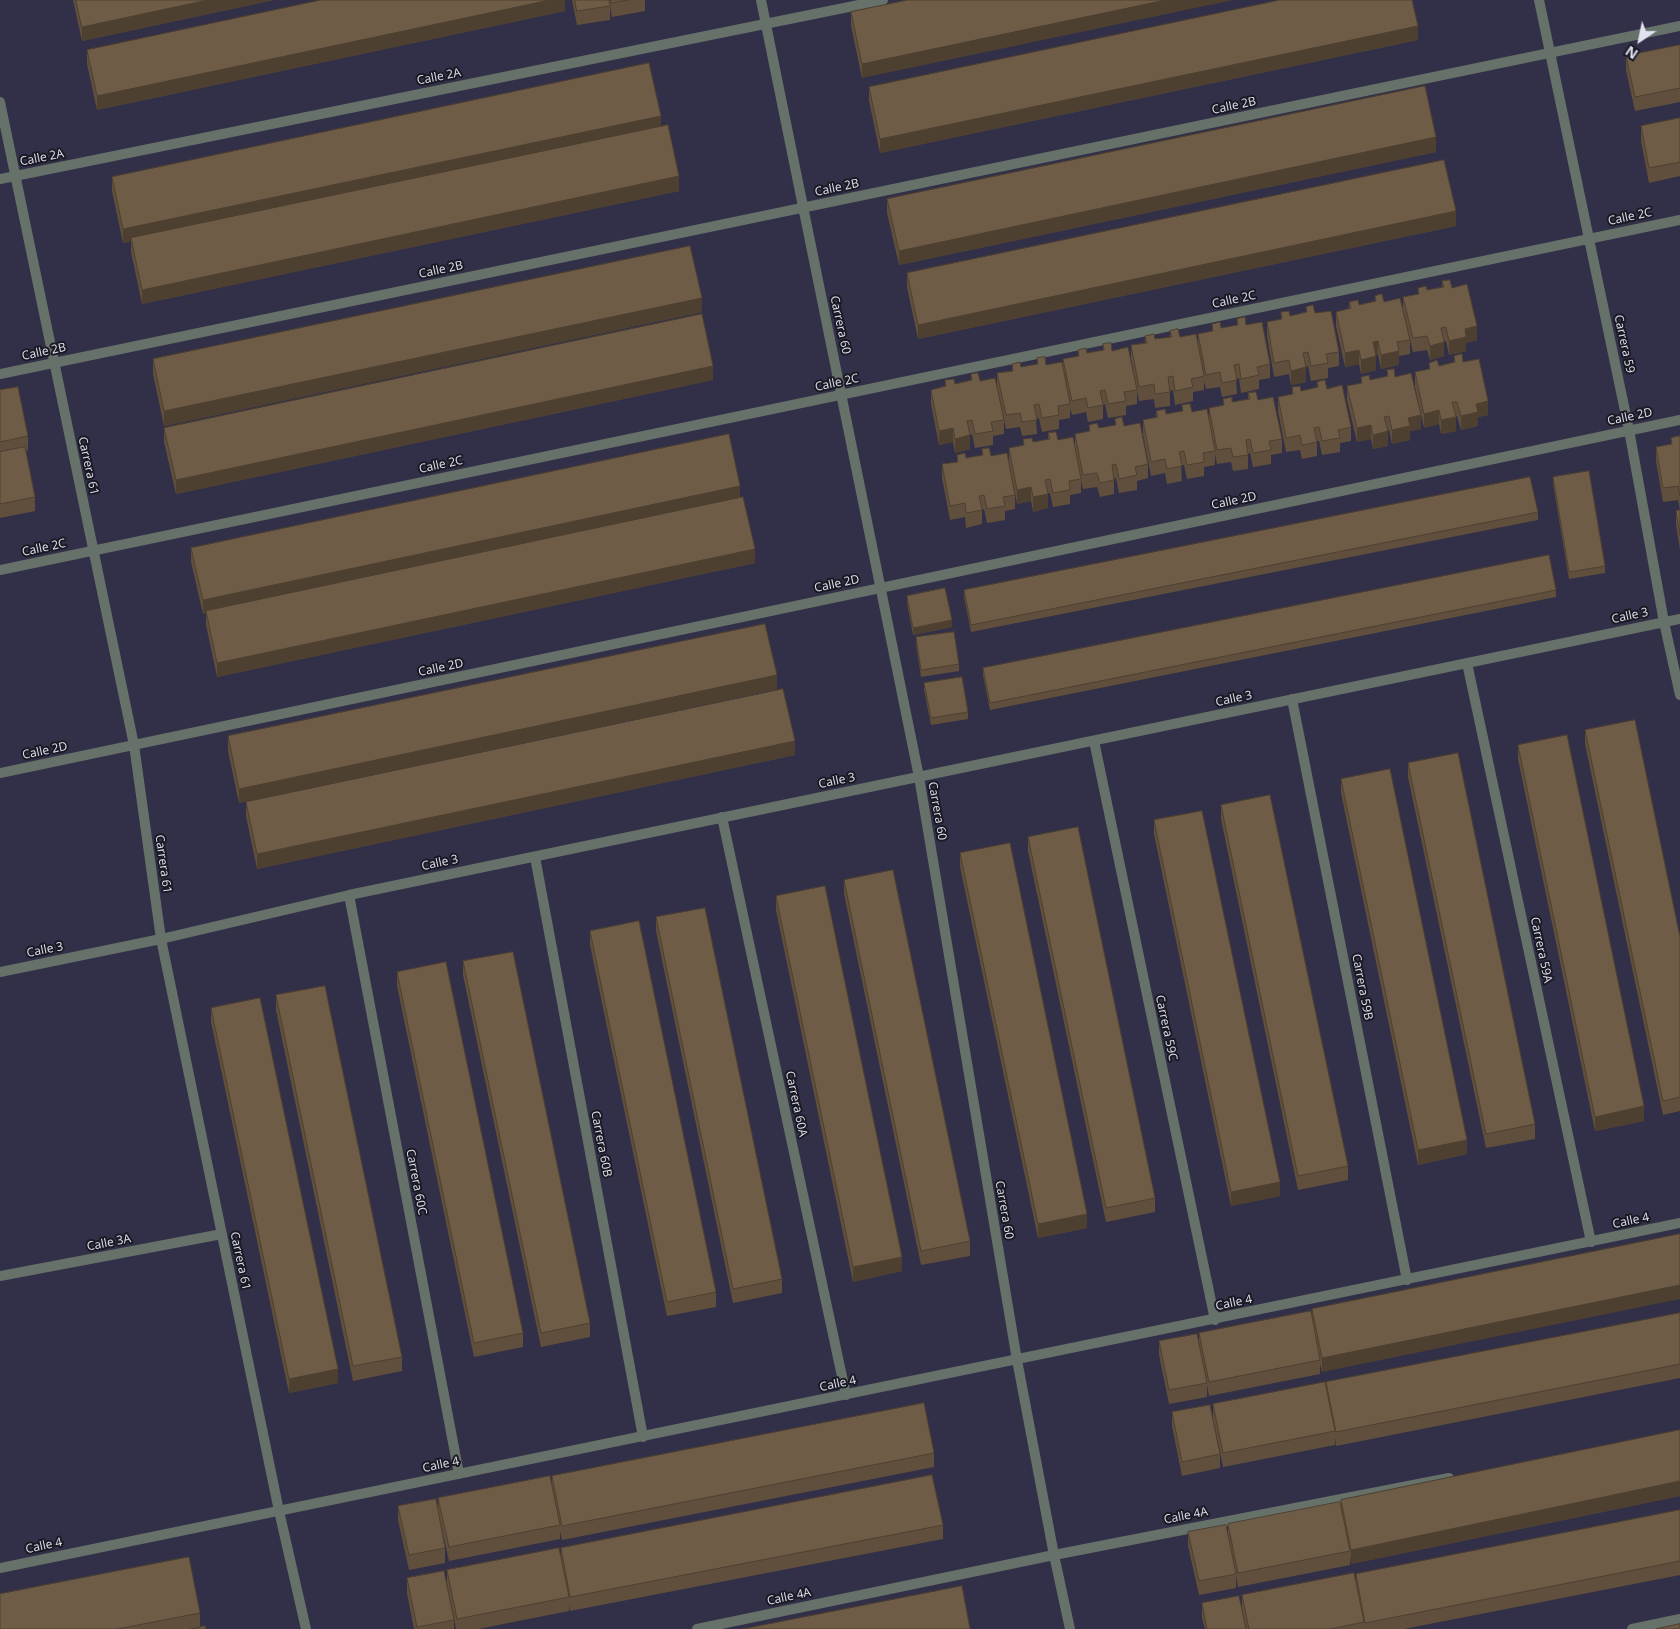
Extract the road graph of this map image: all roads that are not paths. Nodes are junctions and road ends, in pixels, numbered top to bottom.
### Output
1 (761, 0) edge
2 (883, 0) edge
3 (1540, 0) edge
4 (766, 24) junction
5 (1680, 26) edge
6 (1550, 53) junction
7 (0, 102) edge
8 (16, 176) junction
9 (0, 179) edge
10 (803, 207) junction
11 (1680, 220) edge
12 (1589, 239) junction
13 (54, 363) junction
14 (0, 374) edge
15 (841, 395) junction
16 (1680, 420) edge
17 (1629, 430) junction
18 (93, 551) junction
19 (0, 570) edge
20 (880, 588) junction
21 (1680, 619) edge
22 (1664, 622) junction
23 (1467, 663) junction
24 (1680, 695) edge
25 (1292, 699) junction
26 (1094, 741) junction
27 (134, 745) junction
28 (0, 774) edge
29 (919, 777) junction
30 (722, 817) junction
31 (535, 856) junction
32 (349, 895) junction
33 (161, 940) junction
34 (0, 972) edge
35 (1680, 1224) edge
36 (222, 1234) junction
37 (1591, 1242) junction
38 (0, 1276) edge
39 (1407, 1280) junction
40 (1215, 1320) junction
41 (1017, 1360) junction
42 (846, 1395) junction
43 (643, 1437) junction
44 (459, 1474) junction
45 (1455, 1477) edge
46 (279, 1511) junction
47 (1054, 1555) junction
48 (0, 1568) edge
49 (1680, 1619) edge
50 (306, 1629) edge
51 (698, 1629) edge
52 (1070, 1629) edge
53 (1632, 1629) edge

1 - 4 street, Carrera 60
2 - 4 street, Calle 2A
3 - 6 street, Carrera 59
4 - 8 street, Calle 2A
4 - 10 street, Carrera 60
5 - 6 street, Calle 2B
6 - 10 street, Calle 2B
6 - 12 street, Carrera 59
7 - 8 street, Carrera 61
8 - 9 street, Calle 2A
8 - 13 street, Carrera 61
10 - 13 street, Calle 2B
10 - 15 street, Carrera 60
11 - 12 street, Calle 2C
12 - 15 street, Calle 2C
12 - 17 street, Carrera 59
13 - 14 street, Calle 2B
13 - 18 street, Carrera 61
15 - 18 street, Calle 2C
15 - 20 street, Carrera 60
16 - 17 street, Calle 2D
17 - 20 street, Calle 2D
17 - 22 street, Carrera 59
18 - 19 street, Calle 2C
18 - 27 street, Carrera 61
20 - 27 street, Calle 2D
20 - 29 street, Carrera 60
21 - 22 street, Calle 3
22 - 23 street, Calle 3
22 - 24 street, Carrera 59
23 - 25 street, Calle 3
23 - 37 street, Carrera 59A
25 - 26 street, Calle 3
25 - 39 street, Carrera 59B
26 - 29 street, Calle 3
26 - 40 street, Carrera 59C
27 - 28 street, Calle 2D
27 - 33 street, Carrera 61
29 - 30 street, Calle 3
29 - 41 street, Carrera 60
30 - 31 street, Calle 3
30 - 42 street, Carrera 60A
31 - 32 street, Calle 3
31 - 43 street, Carrera 60B
32 - 33 street, Calle 3
32 - 44 street, Carrera 60C
33 - 34 street, Calle 3
33 - 36 street, Carrera 61
35 - 37 street, Calle 4
36 - 38 street, Calle 3A
36 - 46 street, Carrera 61
37 - 39 street, Calle 4
39 - 40 street, Calle 4
40 - 41 street, Calle 4
41 - 42 street, Calle 4
41 - 47 street, Carrera 60
42 - 43 street, Calle 4
43 - 44 street, Calle 4
44 - 46 street, Calle 4
45 - 47 street, Calle 4A
46 - 48 street, Calle 4
46 - 50 street, Carrera 61
47 - 51 street, Calle 4A
47 - 52 street, Carrera 60
49 - 53 street

